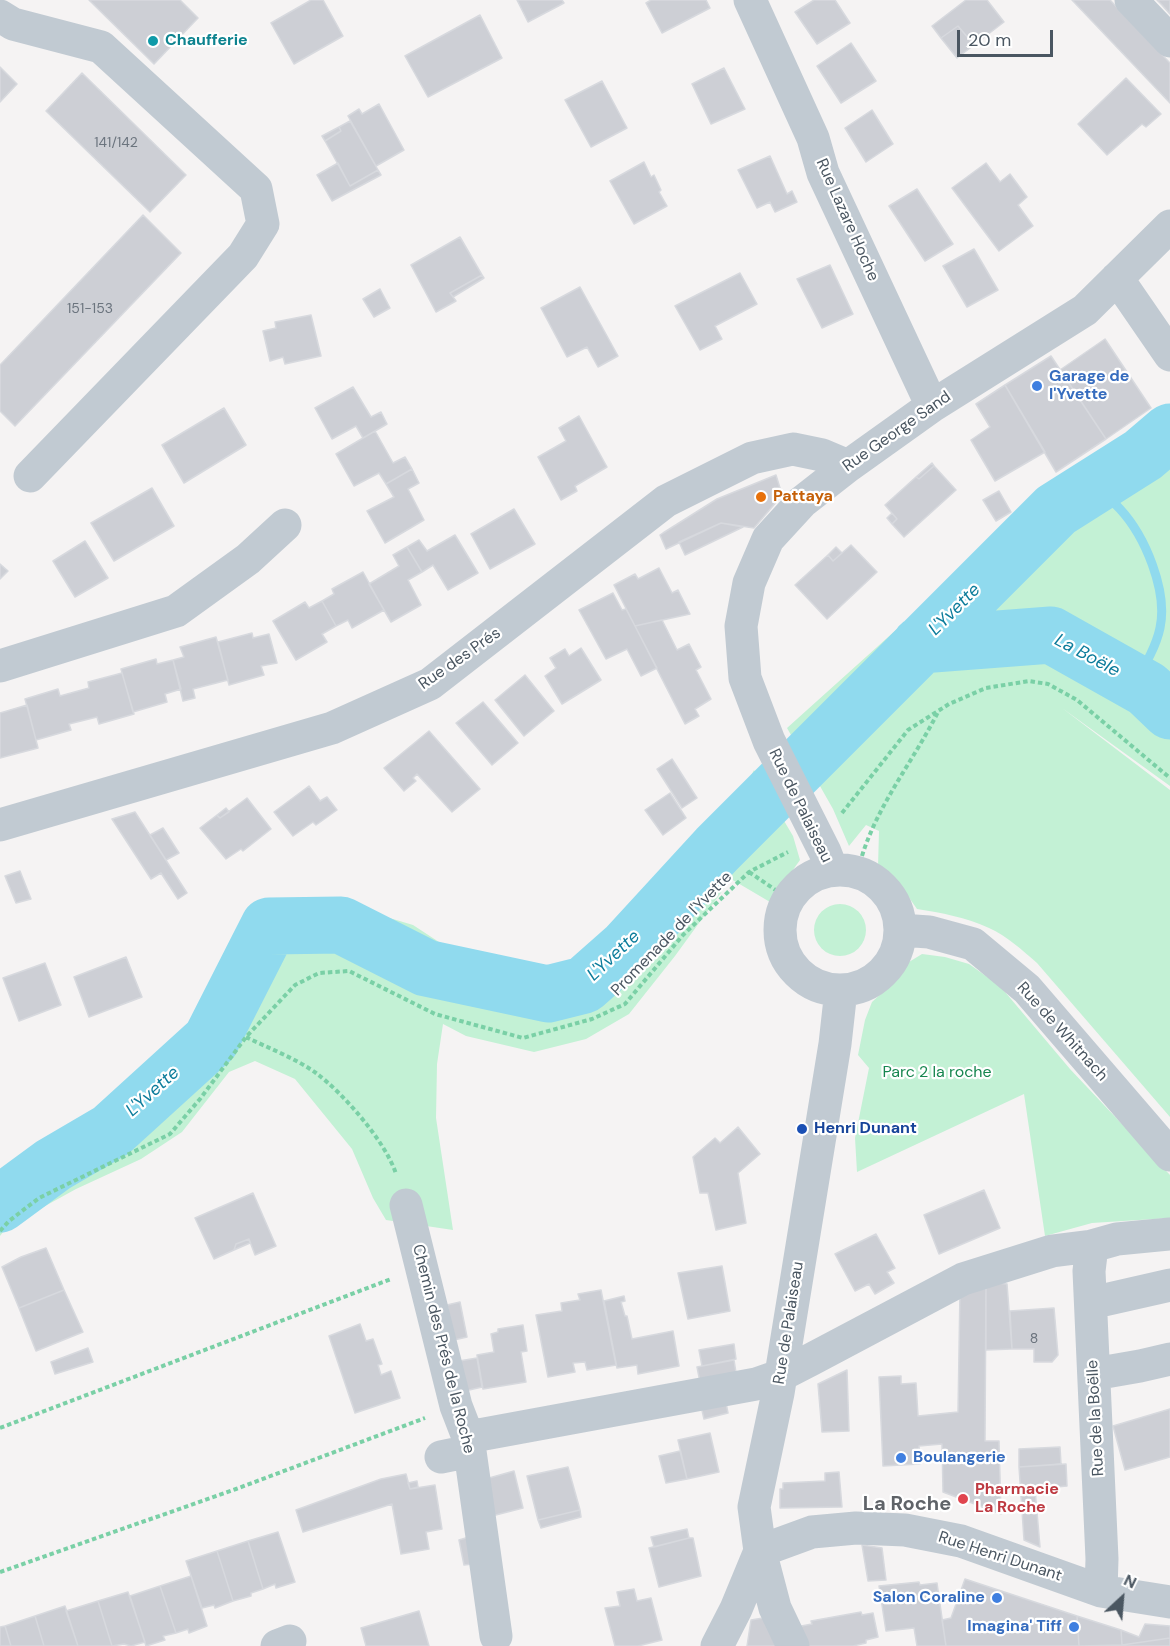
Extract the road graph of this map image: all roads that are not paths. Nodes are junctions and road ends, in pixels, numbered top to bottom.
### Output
1 (750, 0) edge
2 (1131, 0) edge
3 (0, 16) edge
4 (1170, 41) edge
5 (1170, 226) edge
6 (1117, 278) junction
7 (1170, 355) edge
8 (932, 406) junction
9 (848, 466) junction
10 (30, 476) dead end
11 (285, 525) dead end
12 (0, 666) edge
13 (769, 741) joint
14 (0, 825) edge
15 (844, 871) junction
16 (900, 930) junction
17 (841, 990) junction
18 (1170, 1155) edge
19 (406, 1205) road end
20 (1170, 1234) edge
21 (1092, 1246) junction
22 (1170, 1285) edge
23 (1091, 1303) junction
24 (1170, 1359) edge
25 (1094, 1374) junction
26 (779, 1376) junction
27 (460, 1449) junction
28 (760, 1551) junction
29 (1101, 1591) junction
30 (1170, 1602) edge
31 (496, 1636) dead end
32 (717, 1646) edge
33 (793, 1646) edge

1 - 8 street, Rue Lazare Hoche
2 - 4 street
3 - 10 street
5 - 6 street, Rue George Sand
6 - 7 street
6 - 8 street, Rue George Sand
8 - 9 street, Rue George Sand
9 - 13 street, Rue George Sand
9 - 14 street, Rue des Prés
11 - 12 street
13 - 15 street, Rue de Palaiseau
15 - 16 street
15 - 17 street
16 - 17 street
16 - 18 street, Rue de Whitnach
17 - 26 street, Rue de Palaiseau
19 - 27 street, Chemin des Prés de la Roche
20 - 21 street
21 - 23 street, Rue de la Boëlle
21 - 26 street
22 - 23 street
23 - 25 street, Rue de la Boëlle
24 - 25 street
25 - 29 street, Rue de la Boëlle
26 - 27 street
26 - 28 street, Rue de Palaiseau
27 - 31 street, Chemin des Prés de la Roche
28 - 29 street, Rue Henri Dunant
28 - 32 street
28 - 33 street, Rue de Palaiseau
29 - 30 street, Rue Henri Dunant

